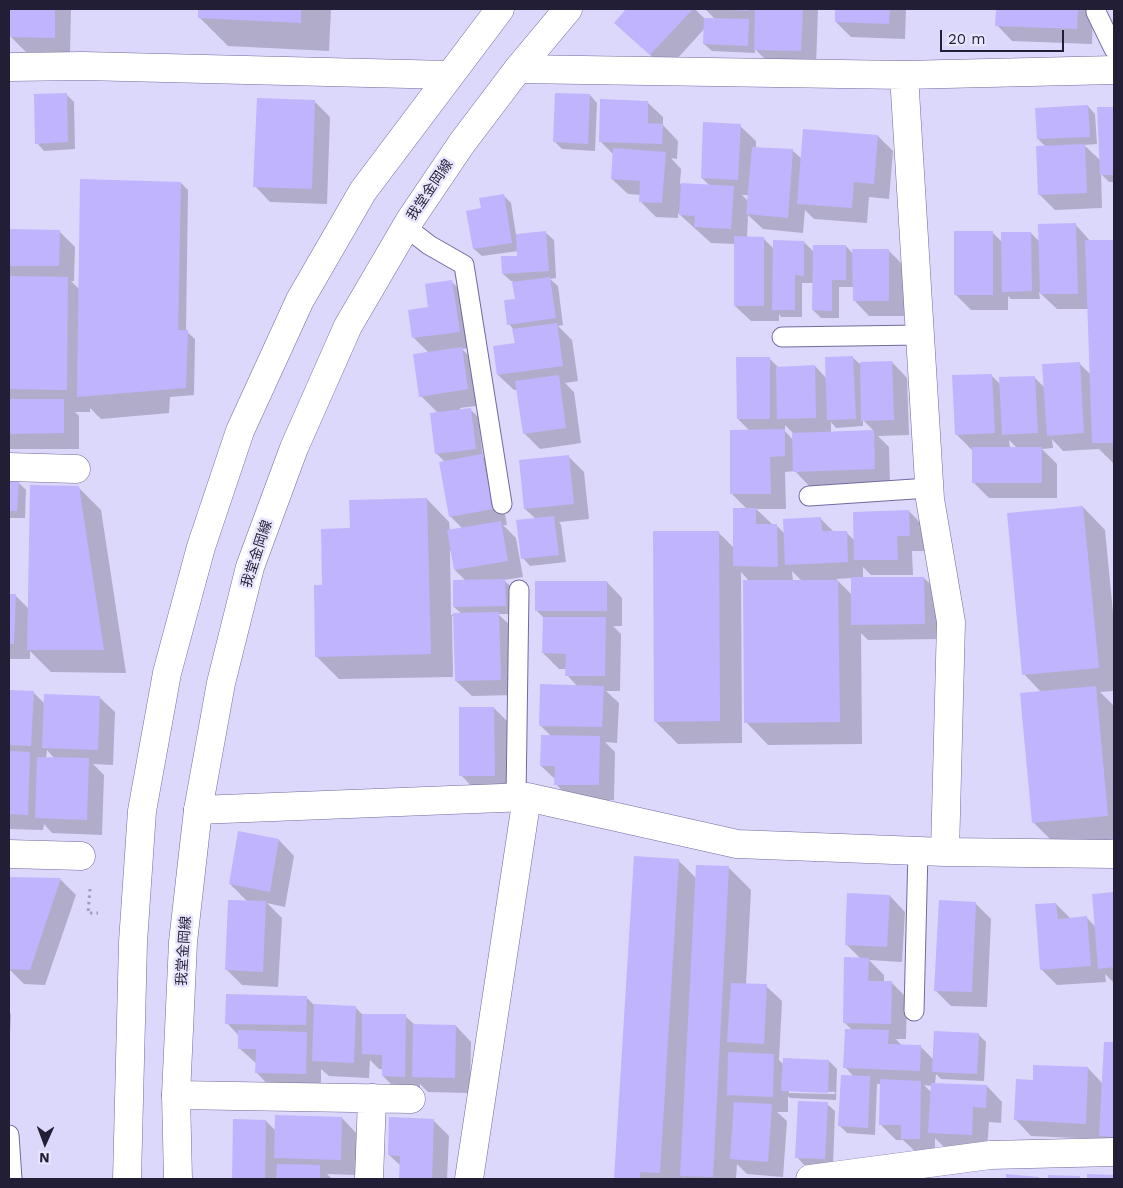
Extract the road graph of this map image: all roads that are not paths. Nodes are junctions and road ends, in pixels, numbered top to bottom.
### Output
1 (500, 9) edge
2 (568, 9) edge
3 (1096, 9) edge
4 (1114, 49) edge
5 (9, 68) edge
6 (518, 69) junction
7 (1114, 70) edge
8 (449, 75) junction
9 (904, 75) junction
10 (406, 227) junction
11 (920, 335) junction
12 (782, 337) dead end
13 (9, 467) edge
14 (76, 469) dead end
15 (929, 488) junction
16 (809, 496) dead end
17 (502, 504) dead end
18 (518, 590) dead end
19 (521, 798) junction
20 (198, 810) junction
21 (918, 852) junction
22 (945, 852) junction
23 (9, 854) edge
24 (1114, 854) edge
25 (81, 856) dead end
26 (914, 1011) dead end
27 (176, 1095) junction
28 (372, 1098) junction
29 (411, 1099) dead end
30 (9, 1135) edge
31 (1114, 1152) edge
32 (12, 1179) edge
33 (127, 1179) edge
34 (178, 1179) edge
35 (370, 1179) edge
36 (469, 1179) edge
37 (810, 1179) edge

1 - 8 street
2 - 6 street, 我堂金岡線
3 - 4 lane
5 - 8 street
6 - 9 street
6 - 10 street, 我堂金岡線
7 - 9 street
8 - 33 street
9 - 11 street
10 - 17 lane
10 - 20 street, 我堂金岡線
11 - 12 lane
11 - 15 street
13 - 14 street
15 - 16 lane
15 - 22 street
18 - 19 lane
19 - 20 street
19 - 21 street
19 - 36 street
20 - 27 street, 我堂金岡線
21 - 22 street
21 - 26 lane
22 - 24 street
23 - 25 street
27 - 28 street
27 - 34 street, 我堂金岡線
28 - 29 street
28 - 35 street
30 - 32 lane
31 - 37 street

